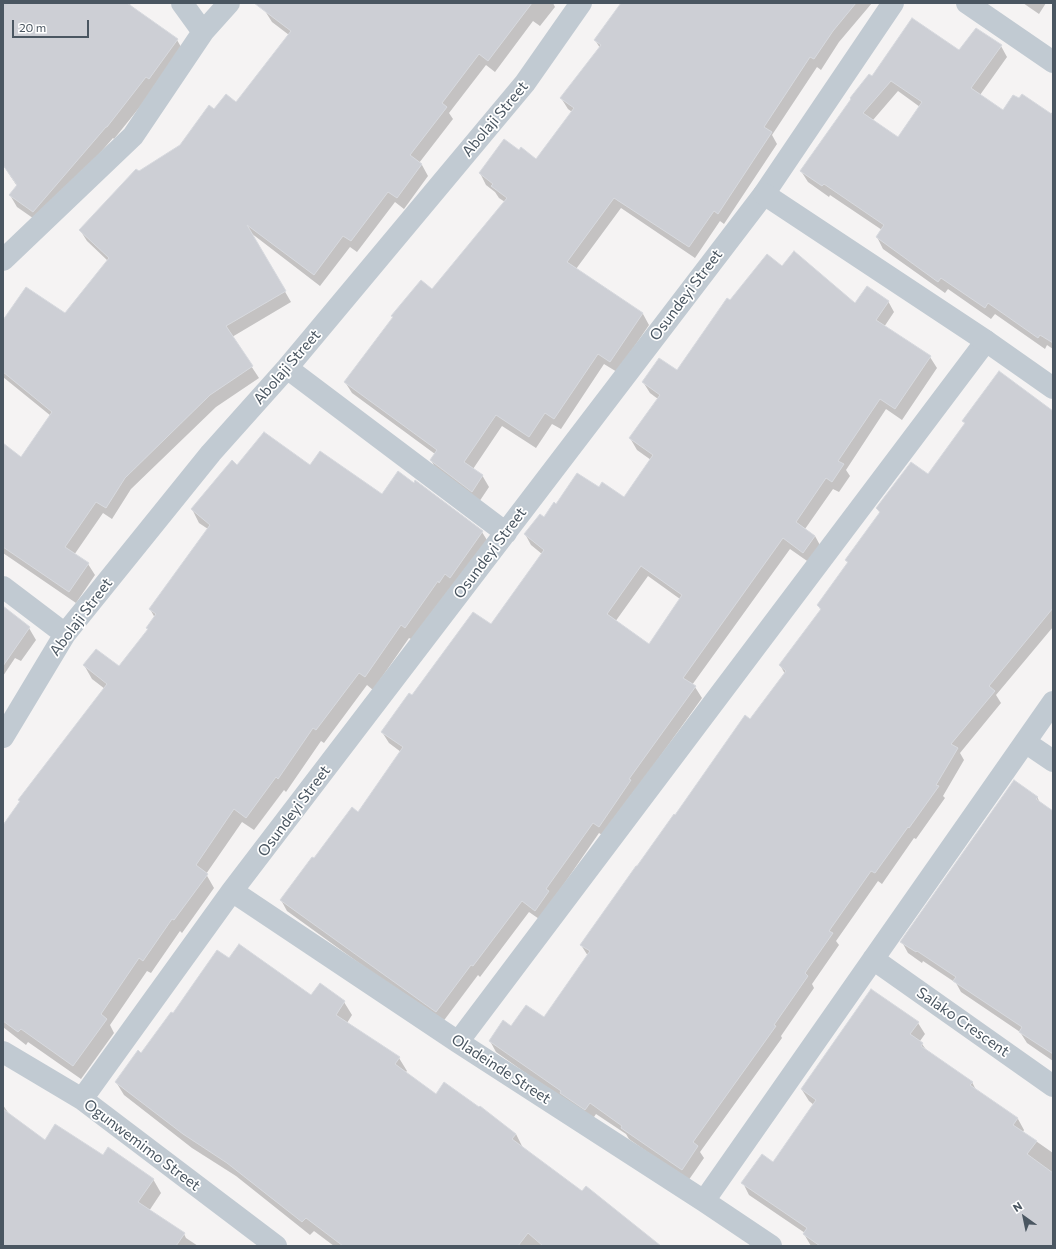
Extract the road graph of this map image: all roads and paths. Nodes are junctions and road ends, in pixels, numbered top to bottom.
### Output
1 (182, 3) edge
2 (229, 3) edge
3 (580, 3) edge
4 (892, 3) edge
5 (967, 3) edge
6 (203, 32) junction
7 (1053, 62) edge
8 (764, 194) junction
9 (4, 256) edge
10 (986, 341) junction
11 (287, 368) junction
12 (1053, 388) edge
13 (506, 533) junction
14 (3, 587) edge
15 (65, 634) junction
16 (1053, 702) edge
17 (3, 737) edge
18 (1025, 742) junction
19 (1053, 761) edge
20 (232, 891) junction
21 (873, 958) junction
22 (458, 1042) junction
23 (3, 1052) edge
24 (1053, 1086) edge
25 (82, 1099) junction
26 (704, 1201) junction
27 (276, 1246) edge
28 (771, 1246) edge

1 - 6 street
2 - 6 street
3 - 11 street, Abolaji Street
4 - 8 street, Osundeyi Street
5 - 7 street
6 - 9 street
8 - 10 street
8 - 13 street, Osundeyi Street
10 - 12 street
10 - 22 street
11 - 13 street
11 - 15 street, Abolaji Street
13 - 20 street, Osundeyi Street
14 - 15 street
15 - 17 street, Abolaji Street
16 - 18 street
18 - 19 street
18 - 21 street
20 - 22 street, Oladeinde Street
20 - 25 street, Osundeyi Street
21 - 24 street, Salako Crescent
21 - 26 street
22 - 26 street, Oladeinde Street
23 - 25 street, Ogunwemimo Street
25 - 27 street, Ogunwemimo Street
26 - 28 street, Oladeinde Street

